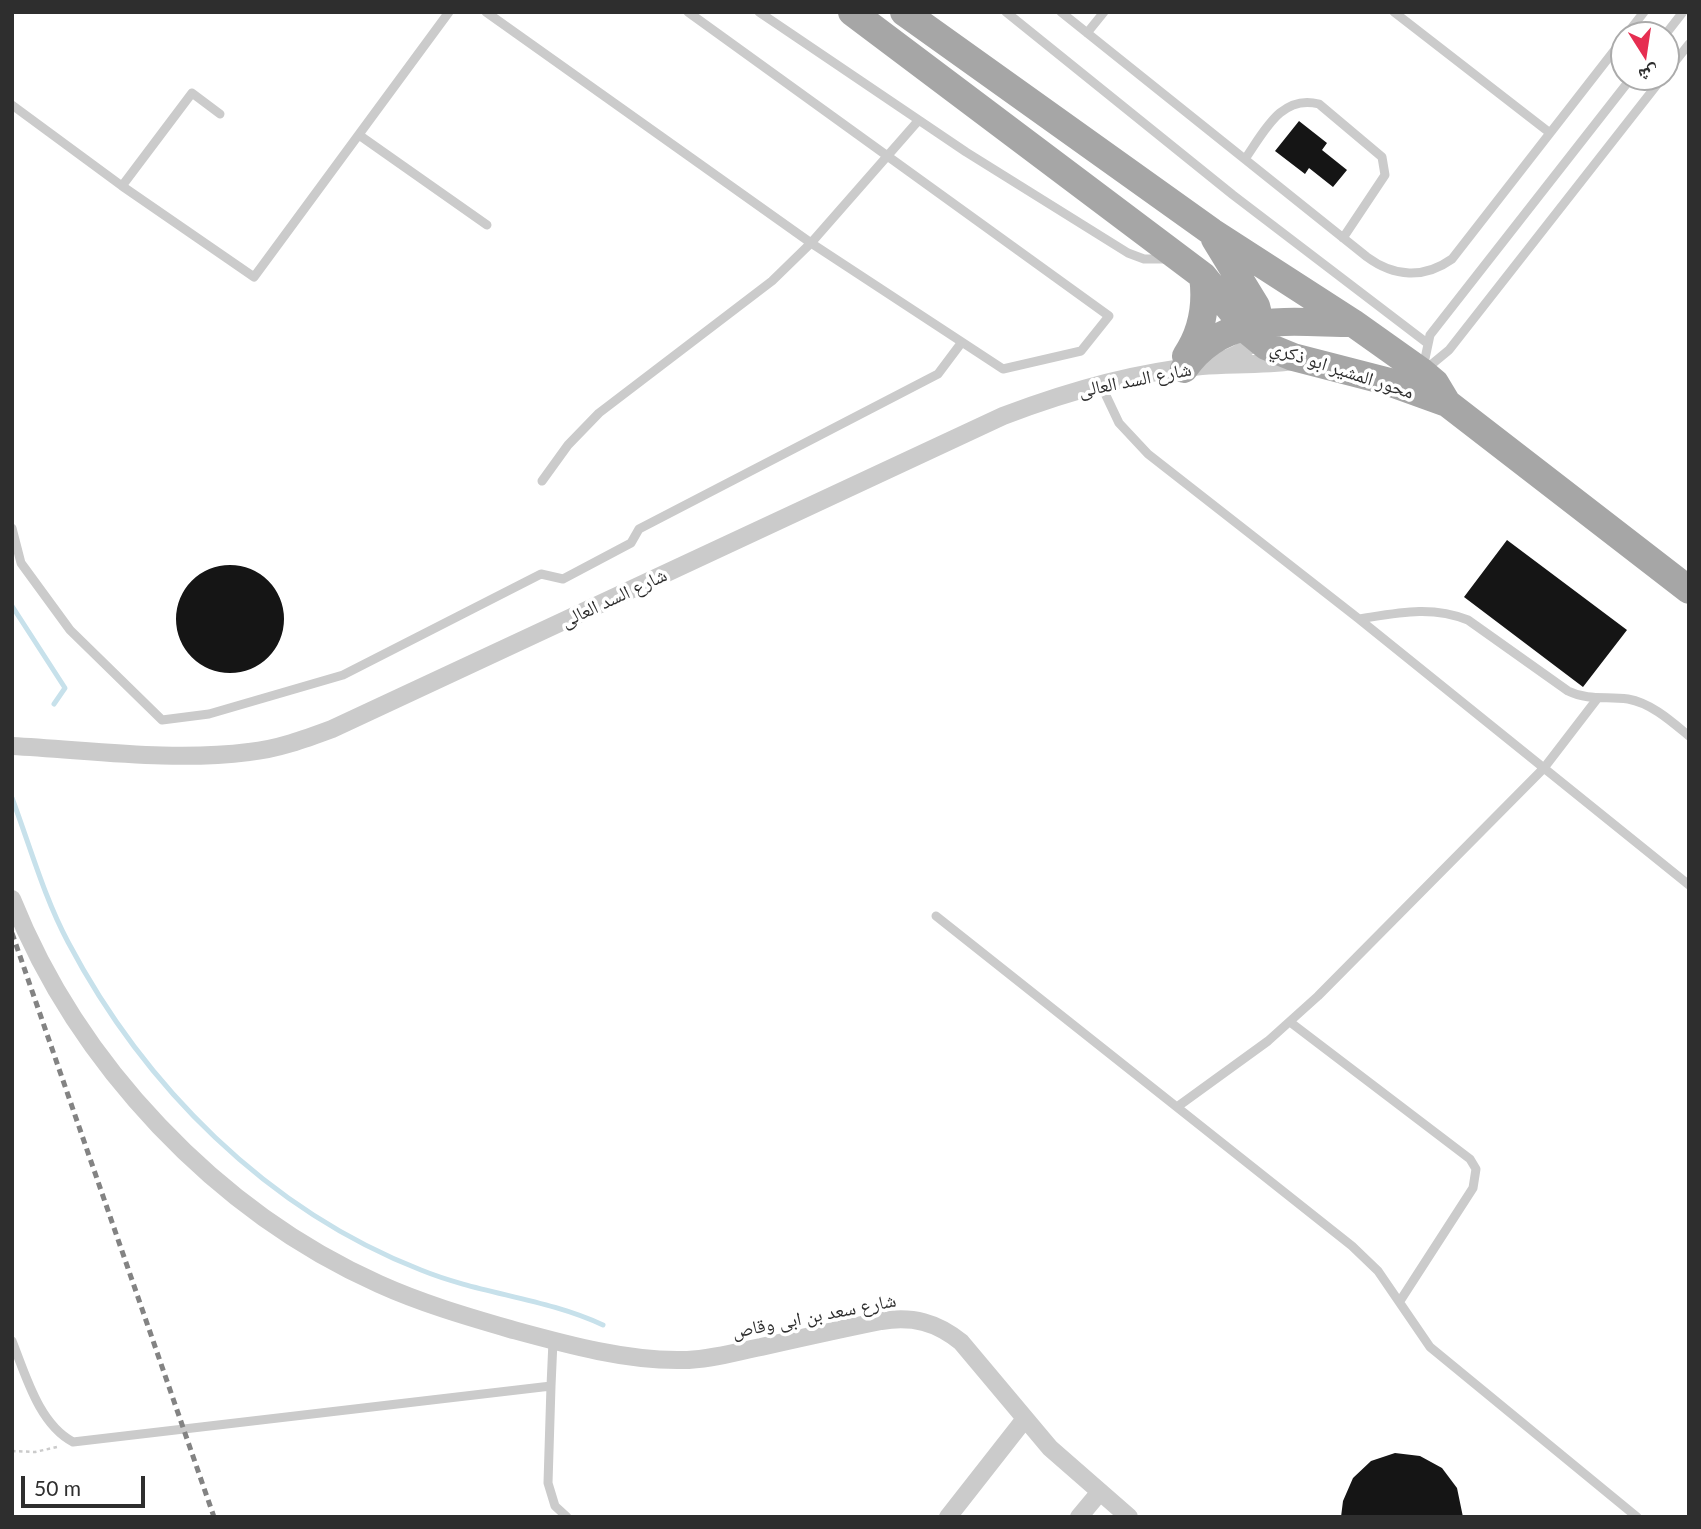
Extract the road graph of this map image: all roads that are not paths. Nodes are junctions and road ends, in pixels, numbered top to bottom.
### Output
1 (449, 12) edge
2 (486, 12) edge
3 (688, 12) edge
4 (759, 12) edge
5 (852, 12) edge
6 (904, 12) edge
7 (1006, 12) edge
8 (1061, 12) edge
9 (1104, 12) edge
10 (1394, 12) edge
11 (1087, 33) junction
12 (1610, 56) edge
13 (1621, 91) edge
14 (1652, 91) edge
15 (12, 105) edge
16 (220, 114) dead end
17 (918, 121) junction
18 (1550, 133) junction
19 (359, 135) junction
20 (887, 156) junction
21 (1245, 159) junction
22 (122, 186) junction
23 (487, 225) dead end
24 (1212, 232) junction
25 (1343, 238) junction
26 (811, 243) junction
27 (1177, 255) junction
28 (1203, 276) junction
29 (1353, 323) junction
30 (1253, 329) junction
31 (962, 342) junction
32 (1427, 343) junction
33 (1307, 360) junction
34 (1186, 368) junction
35 (1422, 372) junction
36 (1101, 385) junction
37 (1447, 403) junction
38 (542, 481) dead end
39 (12, 528) edge
40 (1689, 590) edge
41 (1359, 619) junction
42 (1597, 699) junction
43 (1689, 736) edge
44 (12, 746) edge
45 (1544, 768) junction
46 (1689, 885) edge
47 (12, 899) edge
48 (936, 916) dead end
49 (1290, 1022) junction
50 (1177, 1107) junction
51 (1400, 1301) junction
52 (12, 1341) edge
53 (553, 1341) junction
54 (551, 1386) junction
55 (1024, 1420) junction
56 (1098, 1493) junction
57 (953, 1515) edge
58 (566, 1517) edge
59 (1079, 1517) edge
60 (1129, 1517) edge
61 (1637, 1517) edge

1 - 19 lane
2 - 26 lane
3 - 20 lane
4 - 17 lane
5 - 27 main road, محور المشير ابو ذكري
6 - 24 main road, محور المشير ابو ذكري
7 - 32 lane
8 - 11 lane
9 - 11 lane
10 - 18 lane
11 - 21 lane
12 - 18 lane
13 - 32 lane
14 - 35 lane
15 - 22 lane
16 - 22 lane
17 - 20 lane
17 - 27 lane
18 - 25 lane
19 - 22 lane
19 - 23 lane
20 - 26 lane
20 - 31 lane
21 - 25 lane
21 - 25 lane
24 - 29 main road, محور المشير ابو ذكري
24 - 30 main road
26 - 31 lane
26 - 38 lane
27 - 28 main road, محور المشير ابو ذكري
28 - 30 main road, محور المشير ابو ذكري
28 - 34 main road
29 - 30 main road
29 - 35 main road, محور المشير ابو ذكري
30 - 33 main road, محور المشير ابو ذكري
30 - 34 main road
31 - 39 lane
32 - 35 lane
33 - 34 street, شارع السد العالى
33 - 37 main road, محور المشير ابو ذكري
34 - 36 street, شارع السد العالى
35 - 37 main road, محور المشير ابو ذكري
36 - 41 lane
36 - 44 street, شارع السد العالى
37 - 40 main road
41 - 42 lane
41 - 45 lane
42 - 43 lane
42 - 45 lane
45 - 46 lane
45 - 49 lane
47 - 53 street, شارع سعد بن ابى وقاص
48 - 50 lane
49 - 50 lane
49 - 51 lane
50 - 51 lane
51 - 61 lane
52 - 54 lane
53 - 54 lane
53 - 55 street, شارع سعد بن ابى وقاص
54 - 58 lane
55 - 56 street, شارع سعد بن ابى وقاص
55 - 57 street
56 - 59 street
56 - 60 street, شارع سعد بن ابى وقاص

